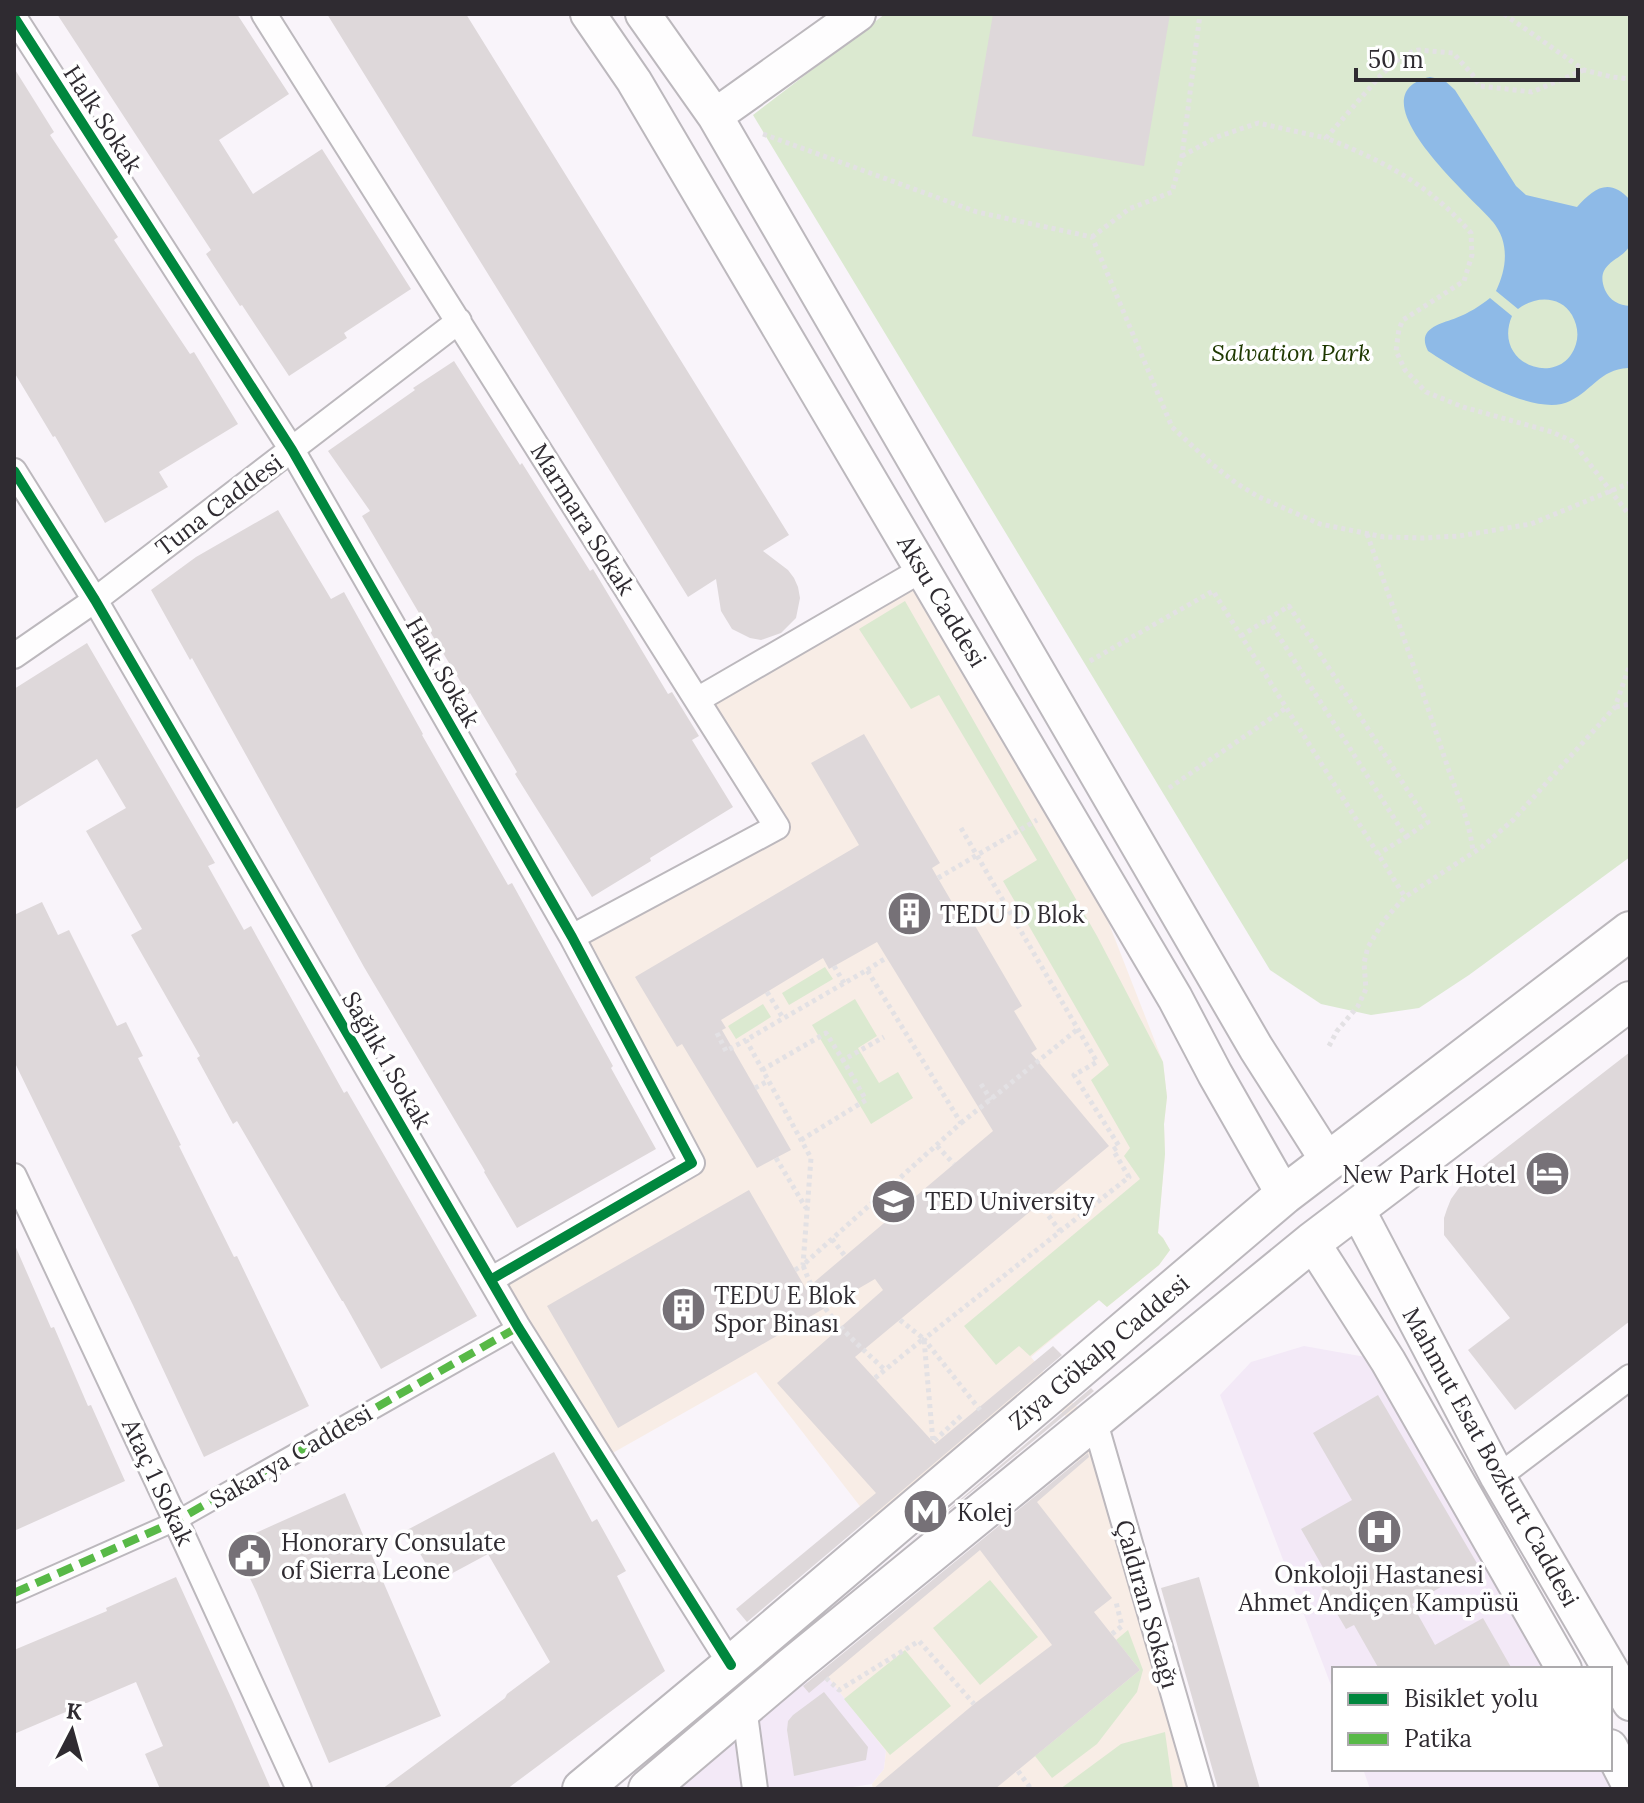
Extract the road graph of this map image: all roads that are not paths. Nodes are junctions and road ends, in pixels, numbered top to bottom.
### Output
1 (264, 14) edge
2 (588, 14) edge
3 (643, 14) edge
4 (858, 14) edge
5 (14, 17) edge
6 (715, 116) junction
7 (459, 321) junction
8 (292, 450) junction
9 (14, 471) edge
10 (923, 569) junction
11 (95, 600) junction
12 (14, 656) edge
13 (697, 700) junction
14 (1630, 931) edge
15 (572, 937) junction
16 (1630, 1001) edge
17 (1328, 1161) junction
18 (14, 1176) edge
19 (1284, 1195) junction
20 (1357, 1209) junction
21 (1312, 1242) junction
22 (492, 1279) junction
23 (518, 1327) junction
24 (1630, 1377) edge
25 (1094, 1419) junction
26 (1498, 1477) junction
27 (176, 1521) junction
28 (14, 1593) edge
29 (731, 1665) junction
30 (1563, 1667) edge
31 (1609, 1667) edge
32 (1612, 1672) edge
33 (1630, 1703) edge
34 (744, 1707) junction
35 (1612, 1751) edge
36 (1630, 1786) edge
37 (299, 1789) edge
38 (582, 1789) edge
39 (648, 1789) edge
40 (755, 1789) edge
41 (1201, 1789) edge

1 - 7 street, Marmara Sokak
2 - 10 main road, Aksu Caddesi
3 - 6 main road, Aksu Caddesi
4 - 6 main road
5 - 8 street, Halk Sokak
6 - 17 main road, Aksu Caddesi
7 - 8 street, Tuna Caddesi
7 - 13 street, Marmara Sokak
8 - 11 street, Tuna Caddesi
8 - 15 street, Halk Sokak
9 - 11 street, Sağlık 1 Sokak
10 - 13 street
10 - 19 main road, Aksu Caddesi
11 - 12 street, Tuna Caddesi
11 - 22 street, Sağlık 1 Sokak
13 - 15 street, Marmara Sokak
14 - 17 main road, Ziya Gökalp Caddesi
15 - 22 street, Halk Sokak
16 - 20 main road, Ziya Gökalp Caddesi
17 - 19 main road, Ziya Gökalp Caddesi
17 - 20 main road
18 - 27 street, Ataç 1 Sokak
19 - 21 main road
19 - 29 main road, Ziya Gökalp Caddesi
20 - 21 main road, Ziya Gökalp Caddesi
20 - 26 main road, Mahmut Esat Bozkurt Caddesi
21 - 25 main road, Ziya Gökalp Caddesi
21 - 30 main road, Mahmut Esat Bozkurt Caddesi
22 - 23 street, Sağlık 1 Sokak
23 - 27 street, Sakarya Caddesi
23 - 29 street, Sağlık 1 Sokak
24 - 26 street
25 - 34 main road, Ziya Gökalp Caddesi
25 - 41 street, Çaldıran Sokağı
26 - 31 main road, Mahmut Esat Bozkurt Caddesi
27 - 28 street, Sakarya Caddesi
27 - 37 street, Ataç 1 Sokak
29 - 38 main road, Ziya Gökalp Caddesi
32 - 33 main road, Mahmut Esat Bozkurt Caddesi
34 - 39 main road, Ziya Gökalp Caddesi
34 - 40 street
35 - 36 main road

